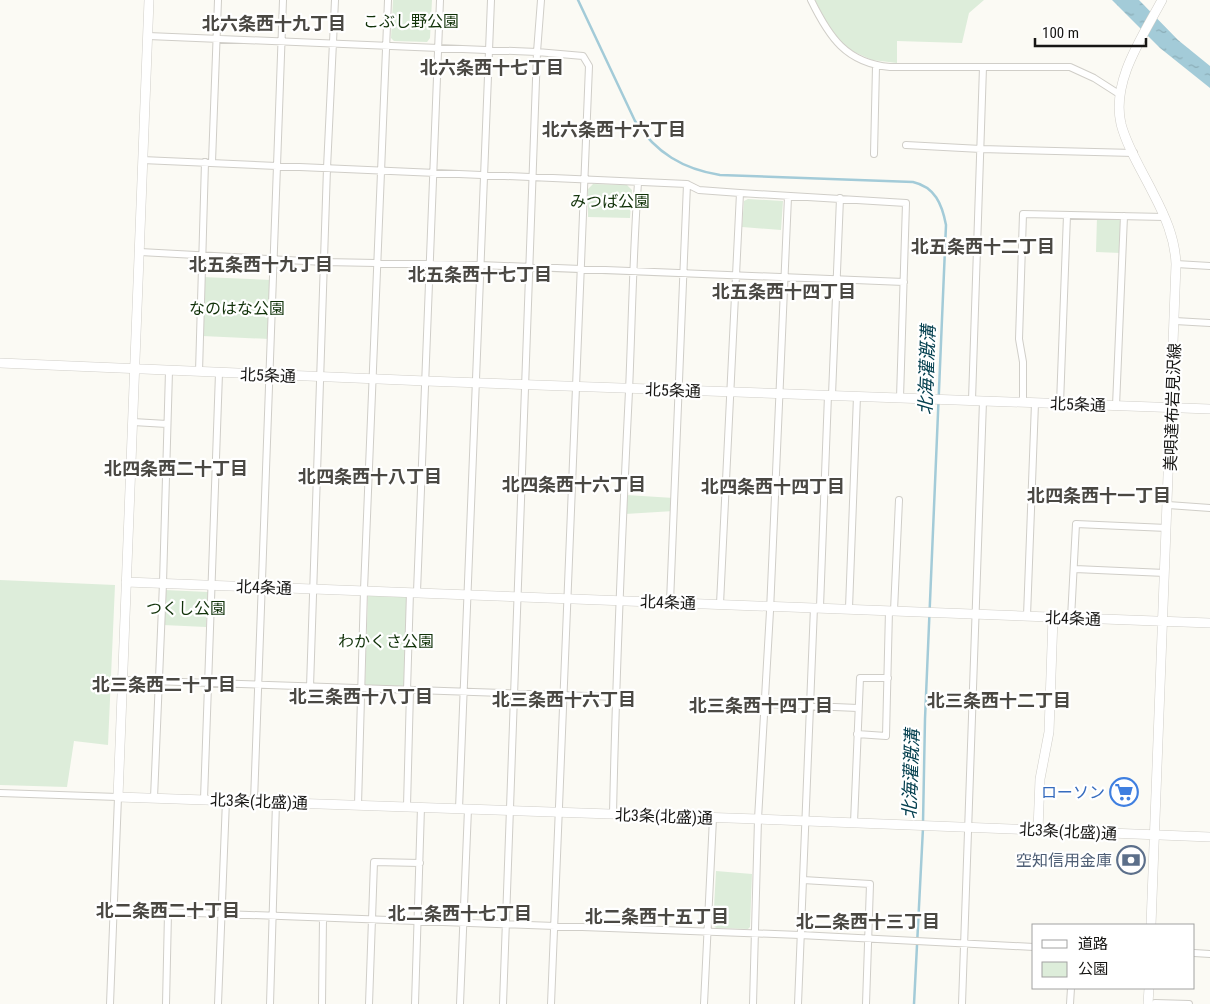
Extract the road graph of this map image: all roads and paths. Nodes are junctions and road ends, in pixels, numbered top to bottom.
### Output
1 (149, 0) edge
2 (218, 0) edge
3 (283, 0) edge
4 (335, 0) edge
5 (388, 0) edge
6 (440, 0) edge
7 (491, 0) edge
8 (541, 0) edge
9 (811, 0) edge
10 (1162, 0) edge
11 (148, 36) junction
12 (216, 40) junction
13 (281, 41) junction
14 (333, 43) junction
15 (387, 45) junction
16 (437, 48) junction
17 (488, 50) junction
18 (538, 52) junction
19 (876, 66) junction
20 (983, 67) junction
21 (1119, 94) junction
22 (906, 145) dead end
23 (981, 149) junction
24 (874, 154) dead end
25 (1134, 154) junction
26 (142, 160) junction
27 (205, 162) junction
28 (212, 162) junction
29 (276, 167) junction
30 (327, 168) junction
31 (380, 170) junction
32 (432, 172) junction
33 (484, 174) junction
34 (534, 177) junction
35 (584, 179) junction
36 (638, 183) junction
37 (687, 184) junction
38 (740, 193) junction
39 (788, 197) junction
40 (840, 198) junction
41 (1067, 215) junction
42 (1124, 216) junction
43 (1165, 217) junction
44 (140, 252) junction
45 (202, 256) junction
46 (274, 260) junction
47 (324, 262) junction
48 (378, 262) junction
49 (429, 264) junction
50 (1176, 264) junction
51 (480, 265) junction
52 (1210, 266) edge
53 (530, 268) junction
54 (581, 270) junction
55 (632, 271) junction
56 (683, 273) junction
57 (735, 274) junction
58 (784, 277) junction
59 (836, 279) junction
60 (904, 282) junction
61 (1175, 321) junction
62 (1210, 323) edge
63 (0, 363) edge
64 (136, 369) junction
65 (169, 371) junction
66 (200, 372) junction
67 (218, 373) junction
68 (270, 375) junction
69 (320, 377) junction
70 (373, 379) junction
71 (426, 381) junction
72 (476, 383) junction
73 (527, 384) junction
74 (577, 386) junction
75 (629, 388) junction
76 (679, 390) junction
77 (729, 391) junction
78 (779, 394) junction
79 (830, 395) junction
80 (857, 396) junction
81 (900, 398) junction
82 (972, 400) junction
83 (983, 401) junction
84 (1023, 402) junction
85 (1035, 403) junction
86 (1060, 404) junction
87 (1116, 406) junction
88 (1172, 408) junction
89 (1210, 409) edge
90 (133, 422) junction
91 (167, 424) junction
92 (899, 500) dead end
93 (1168, 505) junction
94 (1210, 508) edge
95 (1167, 528) junction
96 (1075, 569) junction
97 (1165, 573) junction
98 (126, 582) junction
99 (163, 583) junction
100 (212, 585) junction
101 (262, 586) junction
102 (313, 588) junction
103 (364, 590) junction
104 (413, 592) junction
105 (468, 594) junction
106 (517, 596) junction
107 (566, 598) junction
108 (619, 600) junction
109 (670, 602) junction
110 (720, 604) junction
111 (770, 606) junction
112 (817, 607) junction
113 (849, 608) junction
114 (892, 610) junction
115 (975, 615) junction
116 (1027, 616) junction
117 (1053, 618) junction
118 (1071, 618) junction
119 (1163, 621) junction
120 (1210, 623) edge
121 (888, 678) junction
122 (122, 680) junction
123 (158, 681) junction
124 (208, 683) junction
125 (259, 684) junction
126 (310, 688) junction
127 (361, 689) junction
128 (408, 691) junction
129 (464, 692) junction
130 (514, 694) junction
131 (563, 695) junction
132 (617, 697) junction
133 (764, 704) junction
134 (810, 706) junction
135 (858, 708) junction
136 (857, 734) junction
137 (0, 792) edge
138 (118, 797) junction
139 (154, 798) junction
140 (204, 799) junction
141 (226, 800) junction
142 (254, 801) junction
143 (276, 802) junction
144 (358, 805) junction
145 (407, 806) junction
146 (422, 807) junction
147 (463, 809) junction
148 (509, 810) junction
149 (560, 812) junction
150 (613, 814) junction
151 (713, 818) junction
152 (758, 819) junction
153 (805, 822) junction
154 (854, 823) junction
155 (968, 827) junction
156 (1038, 830) junction
157 (1154, 835) junction
158 (1210, 837) edge
159 (420, 863) junction
160 (803, 880) junction
161 (114, 910) junction
162 (168, 913) junction
163 (221, 915) junction
164 (273, 917) junction
165 (323, 918) junction
166 (372, 920) junction
167 (418, 922) junction
168 (463, 923) junction
169 (1151, 924) edge
170 (505, 925) junction
171 (554, 927) junction
172 (708, 932) junction
173 (754, 934) junction
174 (800, 935) junction
175 (868, 938) junction
176 (964, 944) junction
177 (1032, 947) edge
178 (1195, 954) edge
179 (1210, 954) edge
180 (1071, 989) edge
181 (1149, 989) edge
182 (1149, 989) edge
183 (110, 1004) edge
184 (166, 1004) edge
185 (218, 1004) edge
186 (270, 1004) edge
187 (322, 1004) edge
188 (369, 1004) edge
189 (415, 1004) edge
190 (460, 1004) edge
191 (503, 1004) edge
192 (551, 1004) edge
193 (704, 1004) edge
194 (752, 1004) edge
195 (798, 1004) edge
196 (866, 1004) edge
197 (962, 1004) edge
198 (1070, 1004) edge
199 (1143, 1004) edge
200 (1152, 1004) edge
201 (1189, 1004) edge

1 - 11 street
2 - 12 street
3 - 13 street
4 - 14 street
5 - 15 street
6 - 16 street
7 - 17 street
8 - 18 street
9 - 19 street
10 - 21 street, 美唄達布岩見沢線
11 - 12 street
11 - 26 street
12 - 13 street
12 - 28 street
13 - 14 street
13 - 29 street
14 - 15 street
14 - 30 street
15 - 16 street
15 - 31 street
16 - 17 street
16 - 32 street
17 - 18 street
17 - 33 street
18 - 34 street
18 - 35 street
19 - 20 street
19 - 24 street
20 - 21 street
20 - 23 street
21 - 25 street, 美唄達布岩見沢線
22 - 23 street
23 - 25 street
23 - 82 street
25 - 43 street, 美唄達布岩見沢線
26 - 27 street
26 - 44 street
27 - 28 street
27 - 45 street
28 - 29 street
29 - 30 street
29 - 46 street
30 - 31 street
30 - 47 street
31 - 32 street
31 - 48 street
32 - 33 street
32 - 49 street
33 - 34 street
33 - 51 street
34 - 35 street
34 - 53 street
35 - 36 street
35 - 54 street
36 - 37 street
36 - 55 street
37 - 38 street
37 - 56 street
38 - 39 street
38 - 57 street
39 - 40 street
39 - 58 street
40 - 59 street
40 - 60 street
41 - 42 street
41 - 84 street
41 - 86 street
42 - 43 street
42 - 87 street
43 - 50 street, 美唄達布岩見沢線
44 - 45 street
44 - 64 street
45 - 46 street
45 - 66 street
46 - 47 street
46 - 68 street
47 - 48 street
47 - 69 street
48 - 49 street
48 - 70 street
49 - 51 street
49 - 71 street
50 - 52 street
50 - 61 street, 美唄達布岩見沢線
51 - 53 street
51 - 72 street
53 - 54 street
53 - 73 street
54 - 55 street
54 - 74 street
55 - 56 street
55 - 75 street
56 - 57 street
56 - 76 street
57 - 58 street
57 - 77 street
58 - 59 street
58 - 78 street
59 - 60 street
59 - 79 street
60 - 81 street
61 - 62 street
61 - 88 street, 美唄達布岩見沢線
63 - 64 street, 北5条通
64 - 65 street, 北5条通
64 - 90 street
65 - 66 street, 北5条通
65 - 91 street
66 - 67 street, 北5条通
67 - 68 street, 北5条通
67 - 100 street
68 - 69 street, 北5条通
68 - 101 street
69 - 70 street, 北5条通
69 - 102 street
70 - 71 street, 北5条通
70 - 103 street
71 - 72 street, 北5条通
71 - 104 street
72 - 73 street, 北5条通
72 - 105 street
73 - 74 street, 北5条通
73 - 106 street
74 - 75 street, 北5条通
74 - 107 street
75 - 76 street, 北5条通
75 - 108 street
76 - 77 street, 北5条通
76 - 109 street
77 - 78 street, 北5条通
77 - 110 street
78 - 79 street, 北5条通
78 - 111 street
79 - 80 street, 北5条通
79 - 112 street
80 - 81 street, 北5条通
80 - 113 street
81 - 82 street, 北5条通
82 - 83 street, 北5条通
83 - 84 street, 北5条通
83 - 115 street
84 - 85 street, 北5条通
85 - 86 street, 北5条通
85 - 116 street
86 - 87 street, 北5条通
87 - 88 street, 北5条通
88 - 89 street, 北5条通
88 - 93 street, 美唄達布岩見沢線
90 - 91 street
90 - 98 street
91 - 99 street
92 - 114 street
93 - 94 street
93 - 95 street, 美唄達布岩見沢線
95 - 96 street
95 - 97 street, 美唄達布岩見沢線
96 - 97 street
96 - 118 street
97 - 119 street, 美唄達布岩見沢線
98 - 99 street, 北4条通
98 - 122 street
99 - 100 street, 北4条通
99 - 123 street
100 - 101 street, 北4条通
100 - 124 street
101 - 102 street, 北4条通
101 - 125 street
102 - 103 street, 北4条通
102 - 126 street
103 - 104 street, 北4条通
103 - 127 street
104 - 105 street, 北4条通
104 - 128 street
105 - 106 street, 北4条通
105 - 129 street
106 - 107 street, 北4条通
106 - 130 street
107 - 108 street, 北4条通
107 - 131 street
108 - 109 street, 北4条通
108 - 132 street
109 - 110 street, 北4条通
110 - 111 street, 北4条通
111 - 112 street, 北4条通
111 - 133 street
112 - 113 street, 北4条通
112 - 134 street
113 - 114 street, 北4条通
114 - 115 street, 北4条通
114 - 121 street
115 - 116 street, 北4条通
115 - 155 street
116 - 117 street, 北4条通
117 - 118 street, 北4条通
117 - 156 street
118 - 119 street, 北4条通
119 - 120 street, 北4条通
119 - 157 street, 美唄達布岩見沢線
121 - 135 street
121 - 136 street
122 - 123 street
122 - 138 street
123 - 124 street
123 - 139 street
124 - 125 street
124 - 140 street
125 - 126 street
125 - 142 street
126 - 127 street
127 - 128 street
127 - 144 street
128 - 129 street
128 - 145 street
129 - 130 street
129 - 147 street
130 - 131 street
130 - 148 street
131 - 132 street
131 - 149 street
132 - 150 street
133 - 134 street
133 - 152 street
134 - 135 street
134 - 153 street
135 - 136 street
136 - 154 street
137 - 138 street
138 - 139 street, 北3条(北盛)通
138 - 161 street
139 - 140 street, 北3条(北盛)通
140 - 141 street, 北3条(北盛)通
141 - 142 street, 北3条(北盛)通
141 - 163 street
142 - 143 street, 北3条(北盛)通
143 - 144 street, 北3条(北盛)通
143 - 164 street
144 - 145 street, 北3条(北盛)通
145 - 146 street, 北3条(北盛)通
146 - 147 street, 北3条(北盛)通
146 - 159 street
147 - 148 street, 北3条(北盛)通
147 - 168 street
148 - 149 street, 北3条(北盛)通
148 - 170 street
149 - 150 street, 北3条(北盛)通
149 - 171 street
150 - 151 street, 北3条(北盛)通
151 - 152 street, 北3条(北盛)通
151 - 172 street
152 - 153 street, 北3条(北盛)通
152 - 173 street
153 - 154 street, 北3条(北盛)通
153 - 160 street
154 - 155 street, 北3条(北盛)通
155 - 156 street, 北3条(北盛)通
155 - 176 street
156 - 157 street, 北3条(北盛)通
157 - 158 street, 北3条(北盛)通
157 - 169 street, 美唄達布岩見沢線
159 - 166 street
159 - 167 street
160 - 174 street
160 - 175 street
161 - 162 street
161 - 183 street
162 - 163 street
162 - 184 street
163 - 164 street
163 - 185 street
164 - 165 street
164 - 186 street
165 - 166 street
165 - 187 street
166 - 167 street
166 - 188 street
167 - 168 street
167 - 189 street
168 - 170 street
168 - 190 street
170 - 171 street
170 - 191 street
171 - 172 street
171 - 192 street
172 - 173 street
172 - 193 street
173 - 174 street
173 - 194 street
174 - 175 street
174 - 195 street
175 - 176 street
175 - 196 street
176 - 177 street
176 - 197 street
178 - 179 street
180 - 198 street
181 - 200 street
182 - 199 street
200 - 201 street

